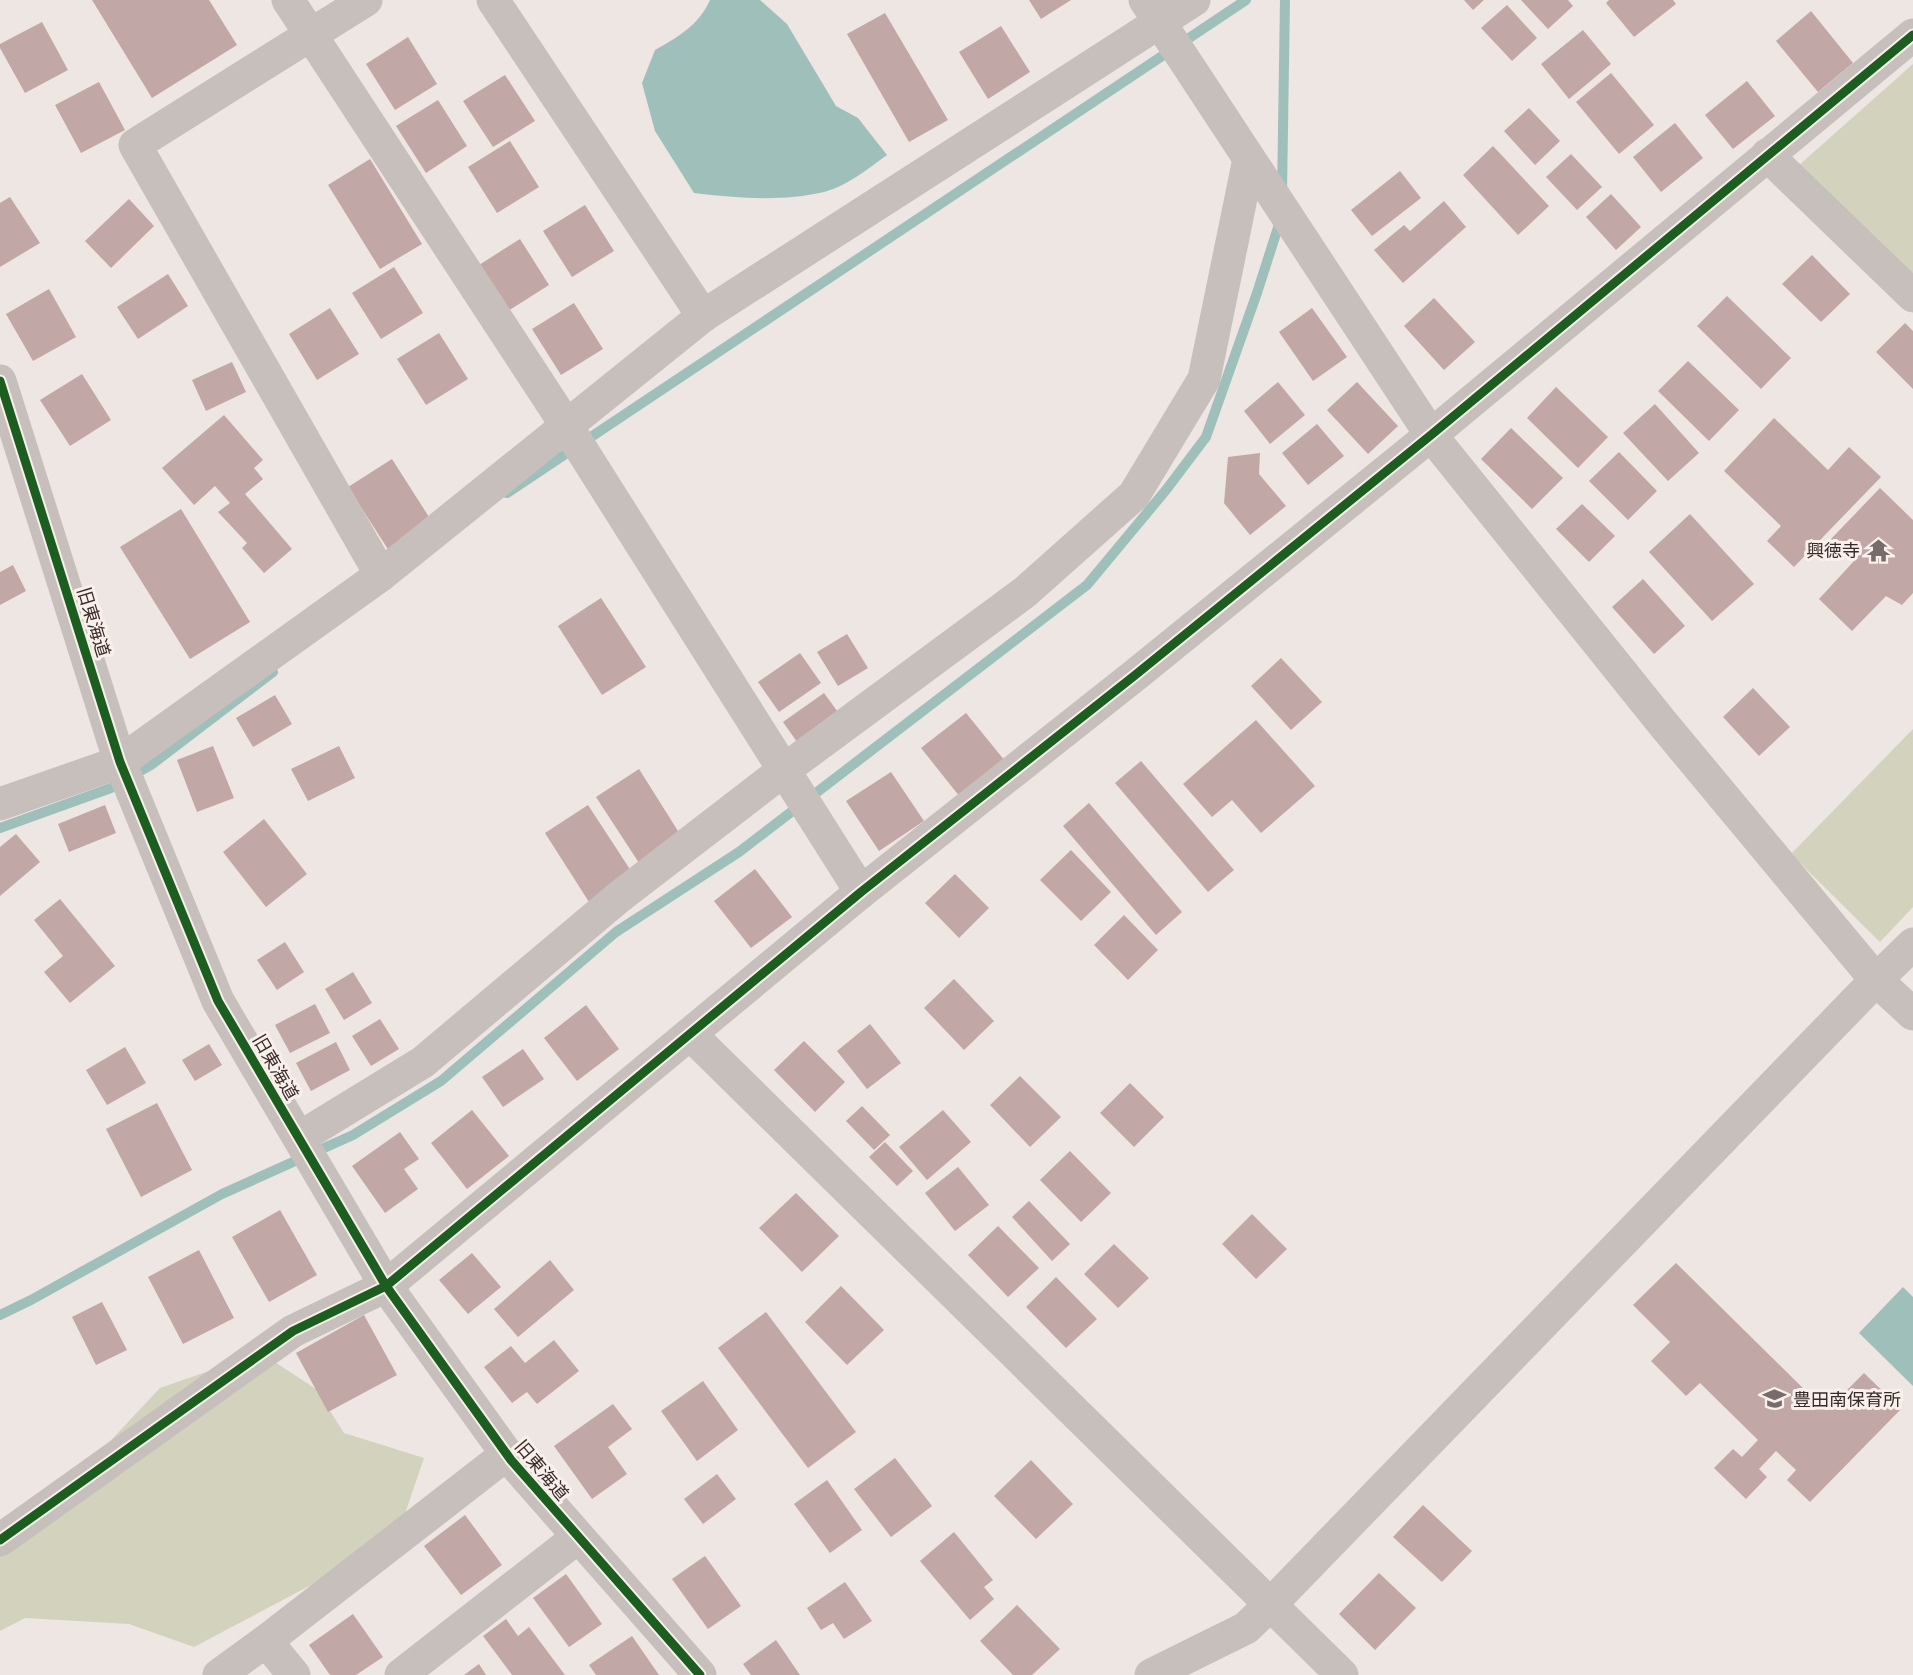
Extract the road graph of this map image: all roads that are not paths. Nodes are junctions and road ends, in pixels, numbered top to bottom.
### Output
1 (288, 0) edge
2 (366, 0) edge
3 (493, 0) edge
4 (1194, 0) edge
5 (1152, 11) edge
6 (311, 35) junction
7 (1913, 35) edge
8 (1767, 154) junction
9 (1249, 159) junction
10 (1913, 296) edge
11 (703, 316) junction
12 (0, 381) edge
13 (566, 425) junction
14 (1431, 435) junction
15 (381, 575) junction
16 (120, 762) junction
17 (784, 770) junction
18 (0, 804) edge
19 (861, 892) junction
20 (1913, 944) edge
21 (1876, 980) junction
22 (1913, 1014) edge
23 (690, 1034) junction
24 (299, 1138) junction
25 (386, 1286) junction
26 (507, 1454) junction
27 (579, 1537) junction
28 (0, 1540) edge
29 (1270, 1605) junction
30 (266, 1641) junction
31 (219, 1675) edge
32 (294, 1675) edge
33 (401, 1675) edge
34 (700, 1675) edge
35 (1151, 1675) edge
36 (1342, 1675) edge

1 - 6 street
2 - 6 street
3 - 11 street
4 - 5 street
5 - 9 street
5 - 11 street
6 - 13 street
6 - 15 street
7 - 8 street
8 - 10 street
8 - 14 street
9 - 14 street
9 - 17 street
11 - 13 street
12 - 16 street, 旧東海道
13 - 15 street
13 - 17 street
14 - 19 street
14 - 21 street
15 - 16 street
16 - 18 street
16 - 24 street, 旧東海道
17 - 19 street
17 - 24 street
19 - 23 street
20 - 21 street
21 - 22 street
21 - 29 street
23 - 25 street
23 - 29 street
24 - 25 street, 旧東海道
25 - 26 street, 旧東海道
25 - 28 street
26 - 27 street, 旧東海道
26 - 30 street
27 - 33 street
27 - 34 street, 旧東海道
29 - 35 street
29 - 36 street
30 - 31 street
30 - 32 street

